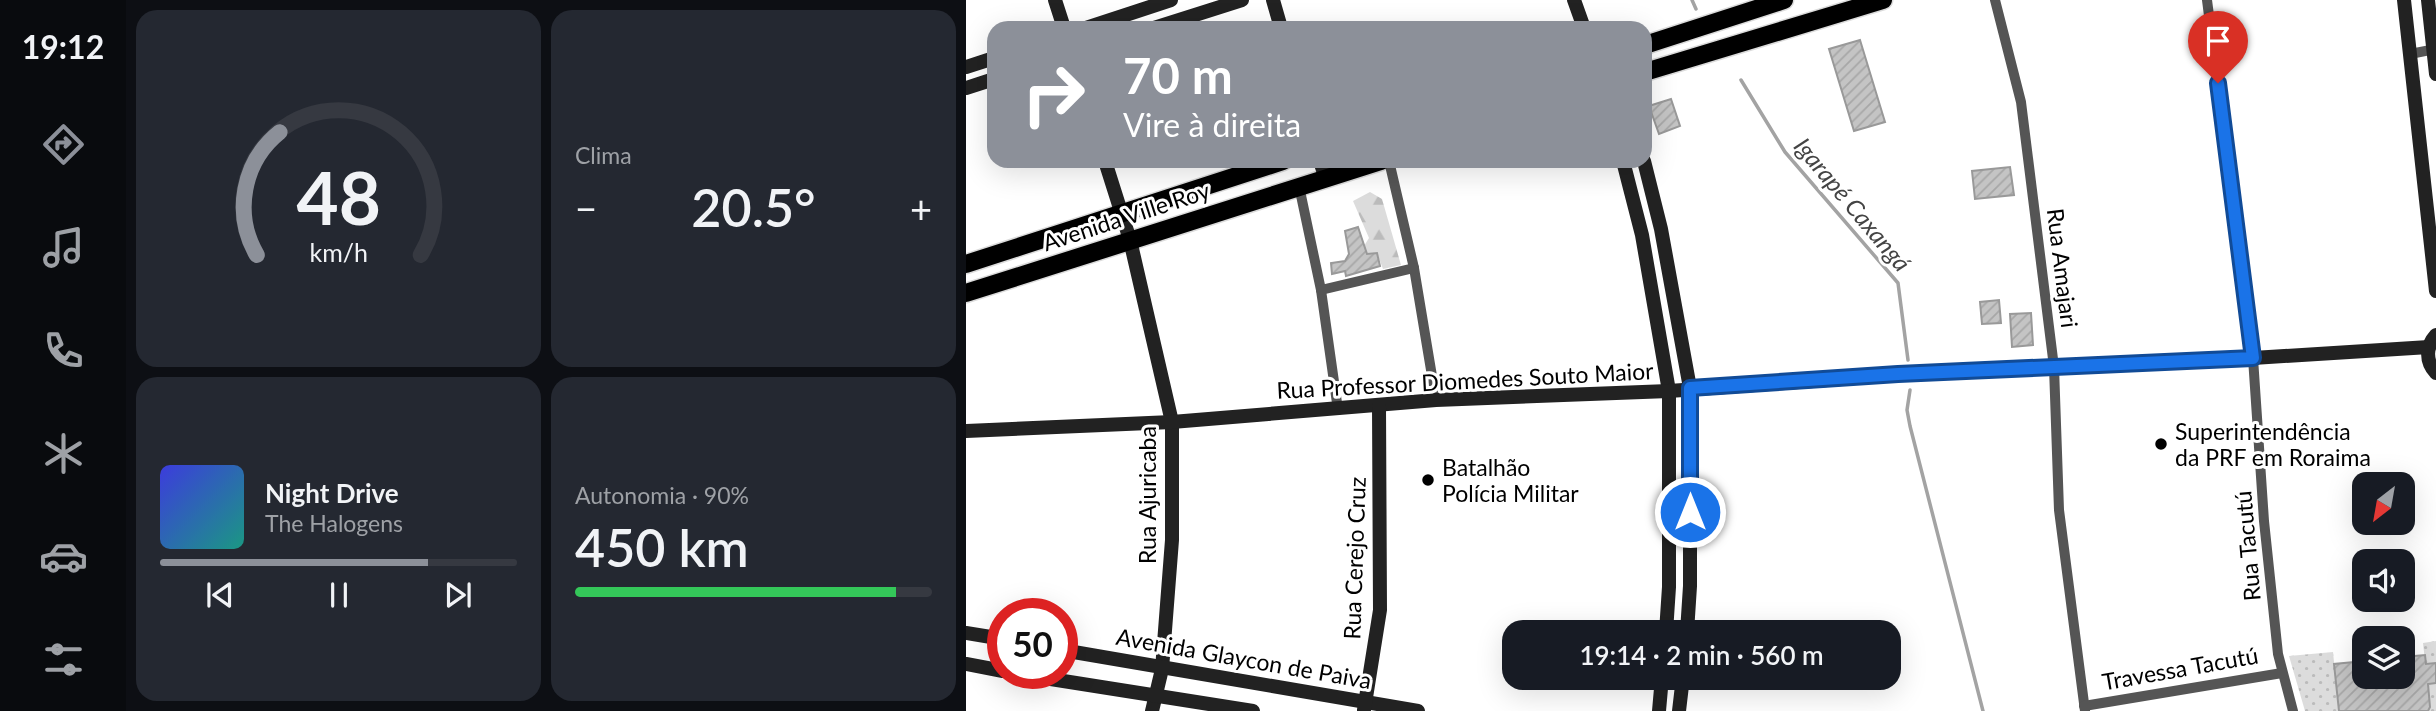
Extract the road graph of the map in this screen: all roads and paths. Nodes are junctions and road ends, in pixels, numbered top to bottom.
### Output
1 (1055, 0) edge
2 (1171, 0) edge
3 (1242, 0) edge
4 (1273, 0) edge
5 (1574, 0) edge
6 (1784, 0) edge
7 (1883, 0) edge
8 (1995, 0) edge
9 (2207, 0) edge
10 (2403, 0) edge
11 (2428, 0) edge
12 (1062, 21) edge
13 (1107, 21) edge
14 (1176, 21) edge
15 (1279, 21) edge
16 (1582, 21) edge
17 (1652, 43) edge
18 (2435, 49) edge
19 (2410, 54) junction
20 (987, 60) edge
21 (966, 67) edge
22 (1652, 70) edge
23 (2436, 74) edge
24 (987, 81) edge
25 (966, 88) edge
26 (1107, 168) edge
27 (1262, 168) edge
28 (1322, 168) edge
29 (1360, 168) edge
30 (1391, 168) edge
31 (1625, 168) edge
32 (1646, 168) edge
33 (1326, 179) junction
34 (1299, 186) junction
35 (1122, 214) junction
36 (1130, 240) junction
37 (966, 264) edge
38 (1414, 268) junction
39 (1321, 290) junction
40 (2436, 291) edge
41 (966, 293) edge
42 (2432, 341) edge
43 (2253, 358) junction
44 (2054, 367) junction
45 (2436, 373) edge
46 (1690, 388) junction
47 (1669, 391) junction
48 (1436, 400) junction
49 (1379, 406) junction
50 (1338, 410) junction
51 (1172, 422) junction
52 (966, 431) edge
53 (1670, 620) edge
54 (1688, 620) edge
55 (966, 633) edge
56 (987, 636) edge
57 (1078, 653) edge
58 (966, 664) edge
59 (987, 668) edge
60 (1162, 668) junction
61 (2281, 673) junction
62 (1078, 683) edge
63 (1661, 690) edge
64 (1681, 690) edge
65 (1157, 695) junction
66 (1365, 706) edge
67 (2085, 708) edge
68 (1152, 711) edge
69 (1253, 711) edge
70 (1419, 711) edge
71 (1659, 711) edge
72 (1679, 711) edge
73 (2293, 711) edge

1 - 12 street
2 - 13 street
3 - 14 street
4 - 15 street
5 - 16 street
6 - 17 main road
7 - 22 main road
8 - 44 street, Rua Amajari
9 - 43 street, Rua Tacutú
10 - 19 street
11 - 18 street
18 - 19 street
18 - 23 street
19 - 40 street
20 - 21 street
24 - 25 street
26 - 35 street, Rua Ajuricaba
27 - 35 main road, Avenida Ville Roy
28 - 33 street
29 - 33 main road, Avenida Ville Roy
30 - 38 street
31 - 47 street
32 - 46 street
33 - 34 main road, Avenida Ville Roy
34 - 36 main road, Avenida Ville Roy
34 - 39 street
35 - 36 street, Rua Ajuricaba
35 - 37 main road, Avenida Ville Roy
36 - 41 main road, Avenida Ville Roy
36 - 51 street, Rua Ajuricaba
38 - 39 street
38 - 48 street
39 - 50 street
42 - 43 street, Rua Professor Diomedes Souto Maior
42 - 45 street
43 - 44 street, Rua Professor Diomedes Souto Maior
43 - 61 street, Rua Tacutú
44 - 46 street, Rua Professor Diomedes Souto Maior
44 - 67 street, Rua Amajari
46 - 47 street, Rua Professor Diomedes Souto Maior
46 - 54 street
47 - 48 street, Rua Professor Diomedes Souto Maior
47 - 53 street
48 - 49 street, Rua Professor Diomedes Souto Maior
49 - 50 street, Rua Professor Diomedes Souto Maior
49 - 66 street, Rua Cerejo Cruz
50 - 51 street, Rua Professor Diomedes Souto Maior
51 - 52 street, Rua Professor Diomedes Souto Maior
51 - 60 street, Rua Ajuricaba
55 - 56 street
57 - 60 street, Avenida Glaycon de Paiva
58 - 59 street
60 - 65 street, Rua Ajuricaba
60 - 66 street, Avenida Glaycon de Paiva
61 - 67 street, Travessa Tacutú
61 - 73 street, Rua Tacutú
62 - 65 street
63 - 71 street
64 - 72 street
65 - 68 street, Rua Ajuricaba
65 - 69 street
66 - 70 street, Avenida Glaycon de Paiva

